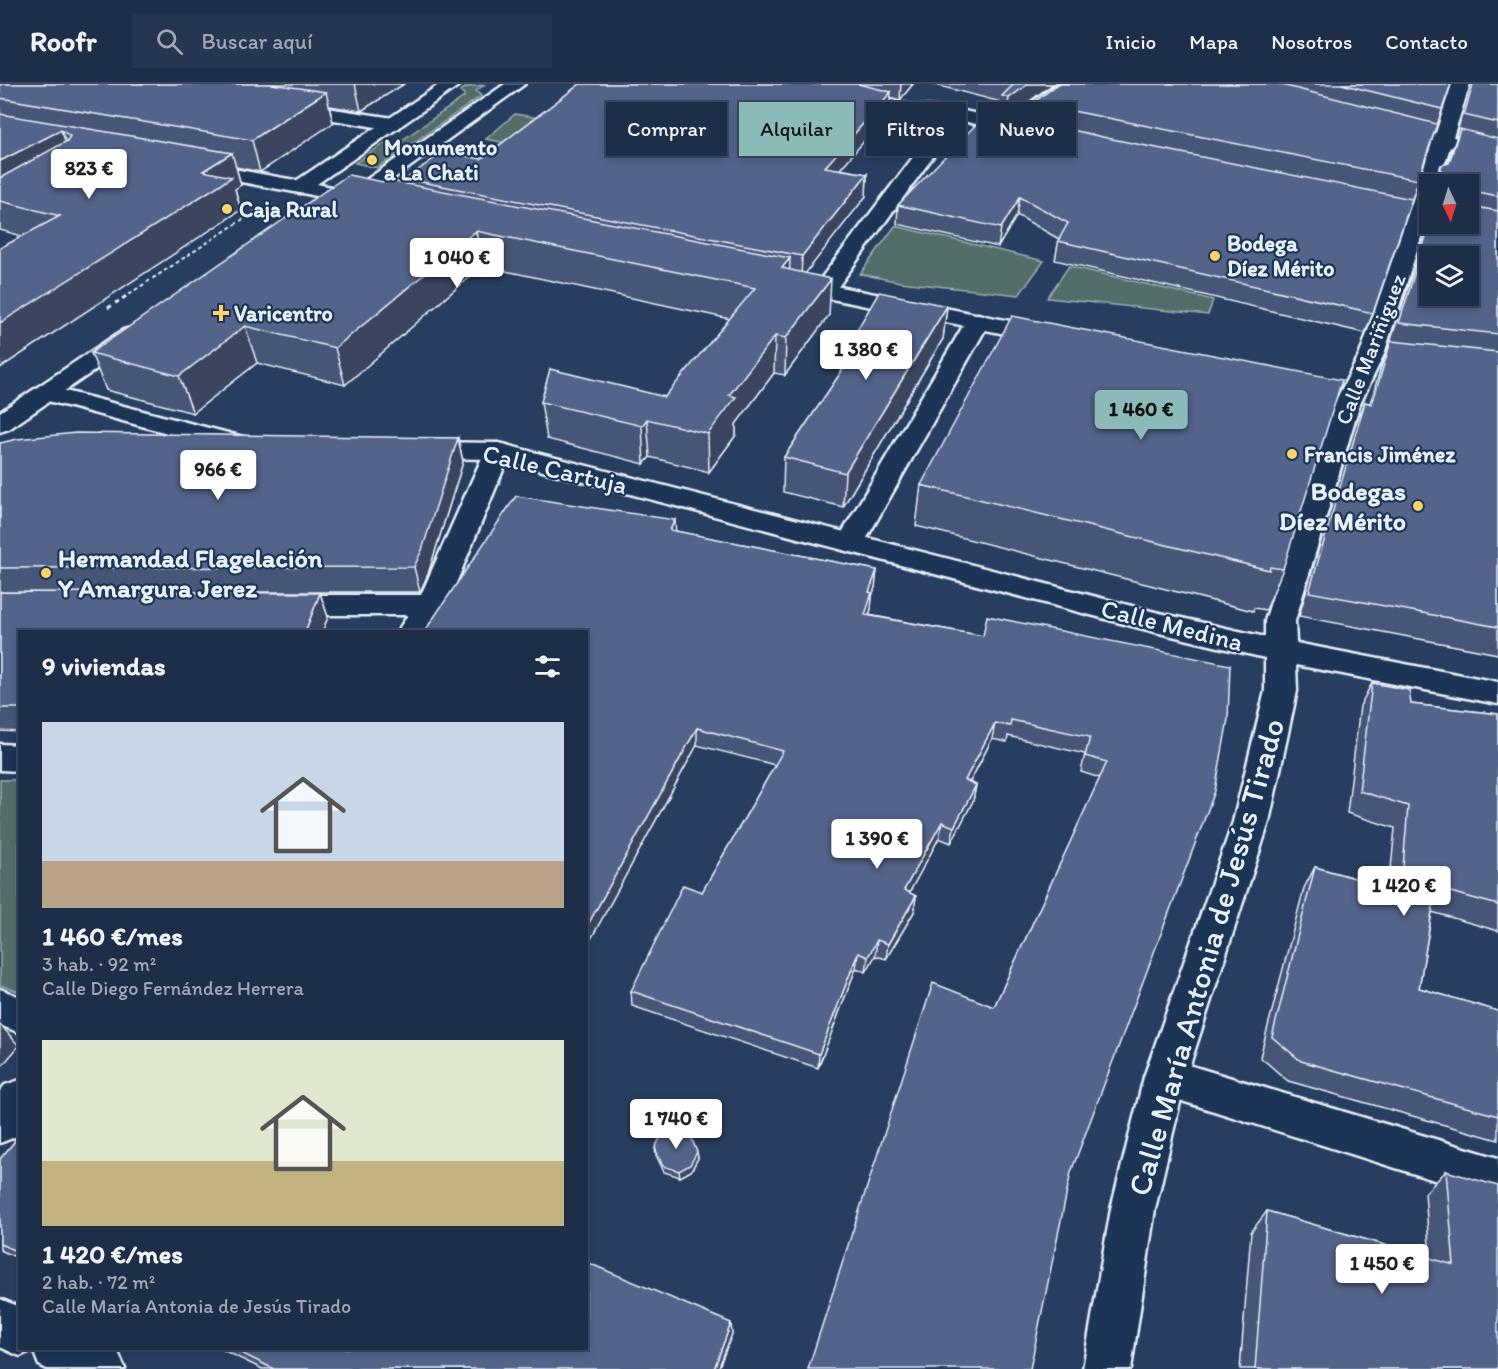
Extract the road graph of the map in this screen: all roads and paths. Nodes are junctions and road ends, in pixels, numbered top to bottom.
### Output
1 (452, 84) edge
2 (516, 84) edge
3 (807, 84) edge
4 (857, 84) edge
5 (1068, 84) edge
6 (1461, 84) edge
7 (287, 89) edge
8 (879, 102) edge
9 (925, 102) edge
10 (1044, 102) edge
11 (1373, 122) edge
12 (393, 124) junction
13 (1442, 140) junction
14 (1498, 154) edge
15 (924, 156) edge
16 (170, 164) edge
17 (1434, 174) edge
18 (300, 187) junction
19 (344, 196) junction
20 (385, 204) edge
21 (315, 207) edge
22 (1397, 208) edge
23 (260, 209) dead end
24 (1419, 212) edge
25 (1419, 231) edge
26 (766, 279) edge
27 (824, 290) junction
28 (99, 314) edge
29 (150, 321) edge
30 (978, 321) junction
31 (1069, 340) edge
32 (1384, 356) junction
33 (1337, 376) edge
34 (46, 393) junction
35 (25, 407) junction
36 (0, 418) edge
37 (0, 424) edge
38 (151, 445) edge
39 (392, 450) edge
40 (498, 451) junction
41 (850, 543) junction
42 (245, 605) edge
43 (432, 605) junction
44 (413, 630) edge
45 (1280, 651) junction
46 (1498, 693) edge
47 (0, 757) edge
48 (18, 758) edge
49 (0, 1007) edge
50 (18, 1014) edge
51 (1165, 1077) junction
52 (18, 1101) edge
53 (0, 1123) edge
54 (1498, 1179) edge
55 (0, 1323) edge
56 (18, 1331) edge
57 (60, 1350) edge
58 (101, 1369) edge
59 (1107, 1369) edge

1 - 12 street
2 - 19 street
3 - 8 street
4 - 9 street
5 - 10 street
6 - 13 street, Calle Mariñiguez
7 - 12 street
11 - 13 street
12 - 18 street
13 - 14 street
13 - 17 street, Calle Mariñiguez
15 - 27 street
16 - 18 street
18 - 19 street
19 - 20 street
19 - 21 street
22 - 24 street
23 - 28 path
25 - 32 street, Calle Mariñiguez
26 - 27 street
27 - 30 street
29 - 34 street
30 - 31 street
30 - 41 street
32 - 33 street
32 - 45 street, Calle Mariñiguez
34 - 35 street
34 - 38 street
35 - 36 street
35 - 37 street
39 - 40 street, Calle Cartuja
40 - 41 street, Calle Cartuja
40 - 43 street
41 - 45 street, Calle Medina
42 - 43 street
43 - 44 street
45 - 46 street, Calle Medina
45 - 51 street, Calle María Antonia de Jesús Tirado
47 - 48 street
49 - 50 street
51 - 54 street
51 - 59 street, Calle María Antonia de Jesús Tirado
52 - 53 street
55 - 56 street
57 - 58 street

